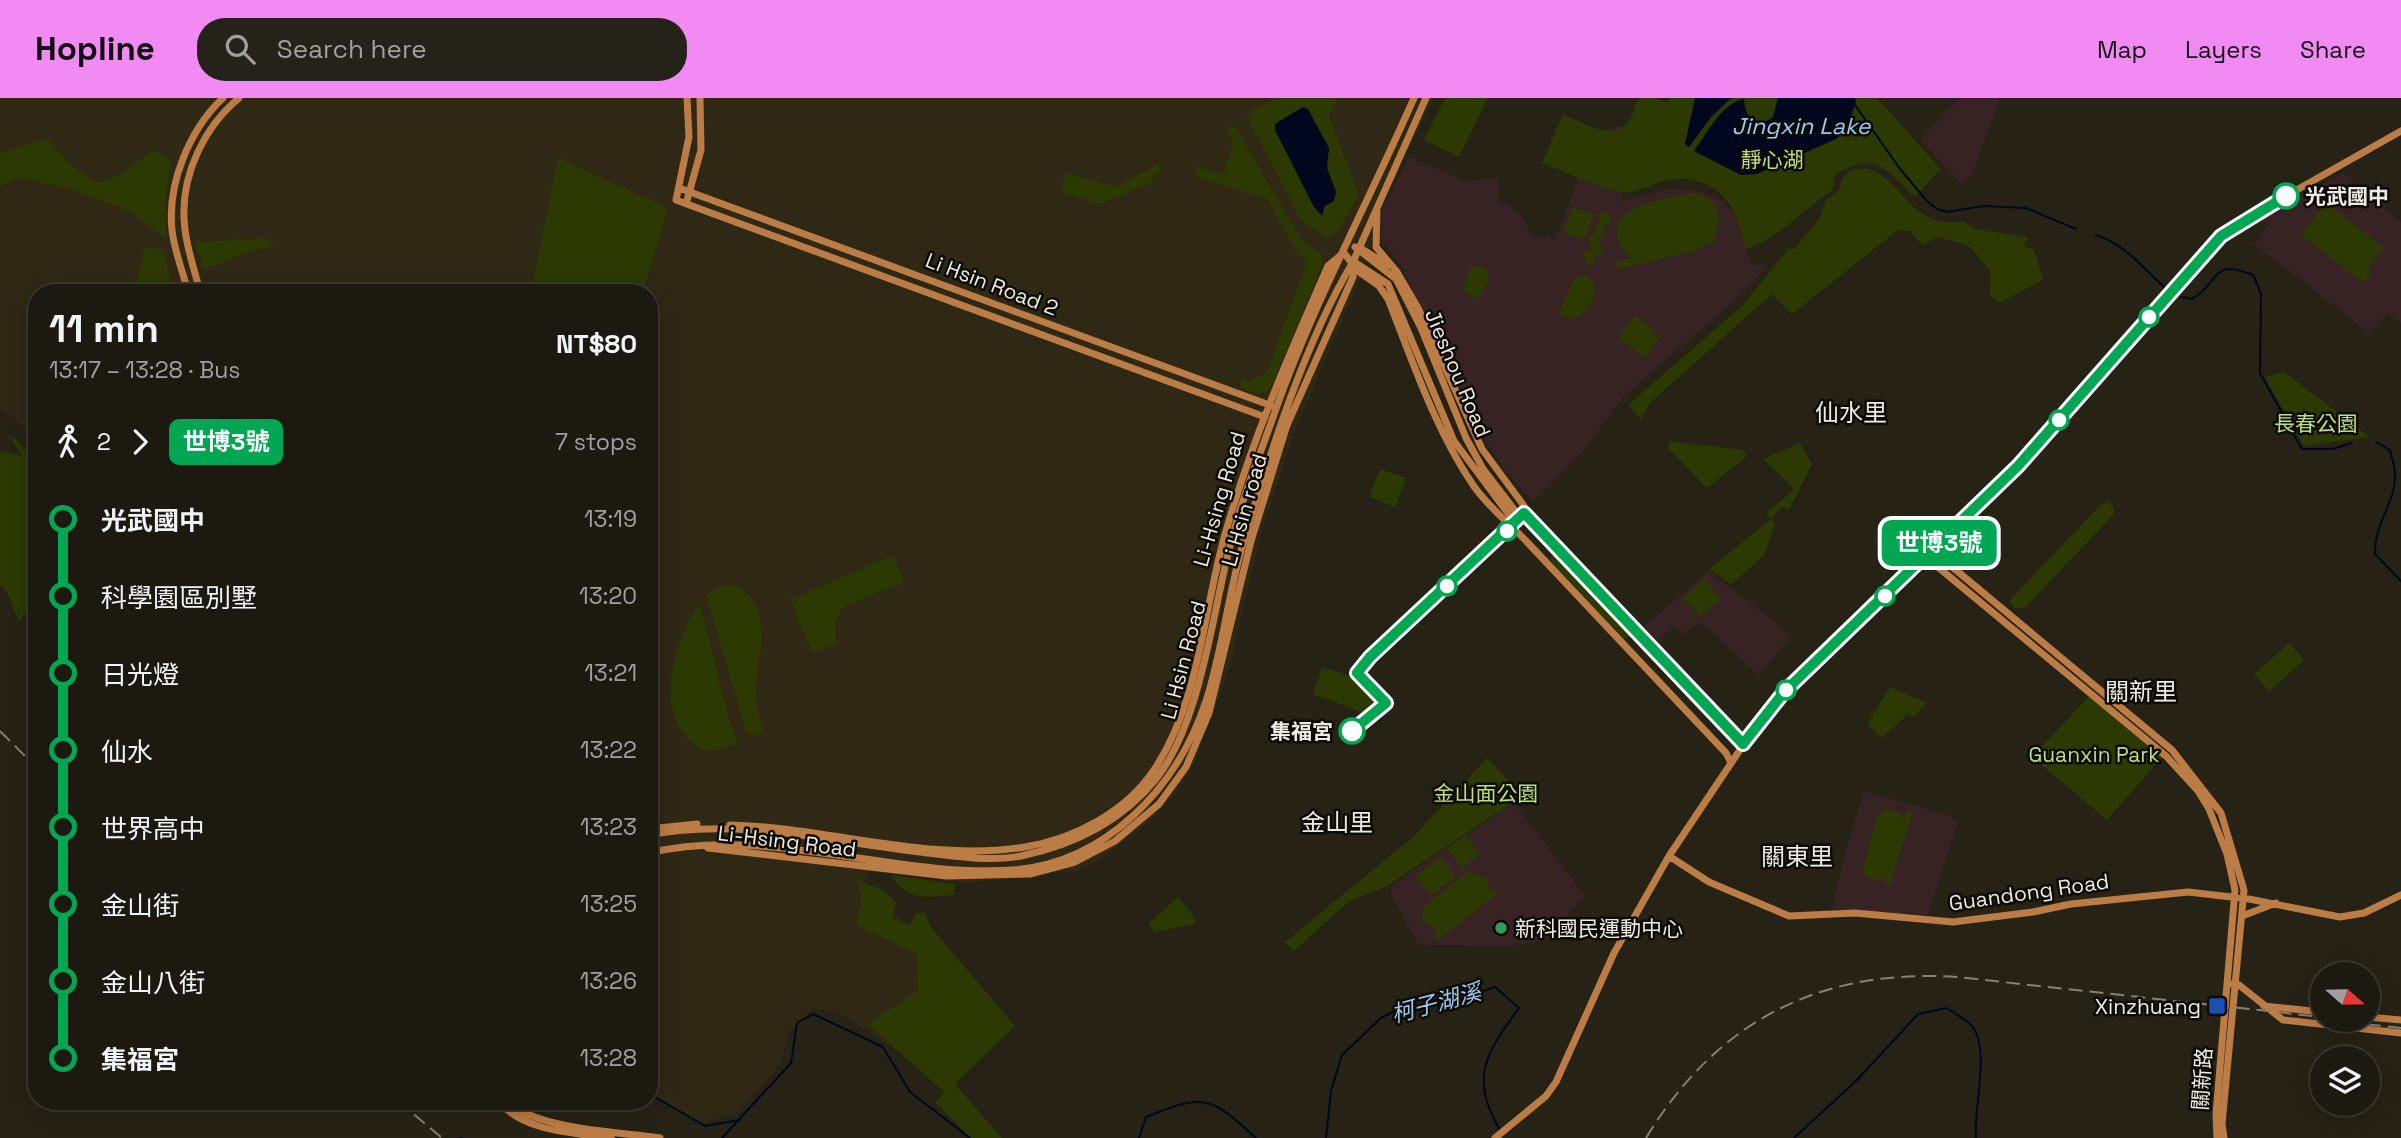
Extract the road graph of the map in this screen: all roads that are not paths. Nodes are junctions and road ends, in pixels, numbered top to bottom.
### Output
1 (223, 98) edge
2 (239, 98) edge
3 (687, 98) edge
4 (700, 98) edge
5 (1414, 98) edge
6 (1426, 98) edge
7 (2401, 131) edge
8 (679, 188) junction
9 (691, 191) junction
10 (1378, 202) junction
11 (686, 204) junction
12 (1348, 244) junction
13 (1359, 248) junction
14 (1344, 253) junction
15 (1353, 262) junction
16 (1398, 272) junction
17 (1356, 274) junction
18 (1379, 276) junction
19 (186, 284) edge
20 (198, 284) edge
21 (1267, 404) junction
22 (1276, 408) junction
23 (1289, 413) junction
24 (1262, 416) junction
25 (1272, 419) junction
26 (1285, 424) junction
27 (1524, 513) junction
28 (1512, 526) junction
29 (1930, 554) junction
30 (1642, 638) junction
31 (1628, 651) junction
32 (1743, 744) junction
33 (1731, 763) junction
34 (658, 828) edge
35 (658, 834) edge
36 (658, 851) edge
37 (1669, 856) junction
38 (2401, 895) edge
39 (2240, 898) junction
40 (2276, 903) junction
41 (2242, 916) junction
42 (2230, 984) junction
43 (2263, 1006) junction
44 (2310, 1011) edge
45 (2380, 1018) edge
46 (2401, 1020) edge
47 (2401, 1033) edge
48 (509, 1110) edge
49 (520, 1110) edge
50 (611, 1138) edge
51 (660, 1138) edge
52 (1495, 1138) edge
53 (2217, 1138) edge
54 (2224, 1138) edge

1 - 19 street
2 - 20 street
3 - 8 street
4 - 9 street
5 - 12 street, Li Hsin Road
6 - 10 street
7 - 29 street
8 - 9 street, Li Hsin Road 2
8 - 11 street, Li Hsin Road 2
9 - 11 street
9 - 21 street, Li Hsin Road 2
10 - 13 street
10 - 16 street, Jieshou Road
11 - 24 street, Li Hsin Road 2
12 - 13 street, Jieshou Road
12 - 14 street, Li Hsin Road
13 - 15 street
13 - 16 street, Jieshou Road
13 - 27 street, Jieshou Road
14 - 15 street, Jieshou Road
14 - 21 street, Li-Hsing Road
14 - 22 street, Li Hsin Road
15 - 17 street, Jieshou Road
15 - 18 street, Jieshou Road
15 - 23 street
16 - 27 street, Jieshou Road
17 - 18 street
17 - 23 street, Li Hsin road
17 - 28 street, Jieshou Road
18 - 28 street, Jieshou Road
21 - 22 street, Li Hsin Road 2
21 - 24 street, Li-Hsing Road
22 - 23 street, Li Hsin Road 2
22 - 25 street, Li Hsin Road
23 - 26 street, Li Hsin road
24 - 25 street, Li Hsin Road 2
24 - 34 street, Li-Hsing Road
25 - 26 street, Li Hsin Road 2
25 - 35 street, Li Hsin Road
26 - 36 street, Li Hsin road
27 - 30 street, Jieshou Road
28 - 31 street, Jieshou Road
29 - 32 street
29 - 39 street
30 - 31 street
30 - 32 street, Jieshou Road
31 - 33 street, Jieshou Road
32 - 33 street
33 - 37 street
37 - 39 street, Guandong Road
37 - 52 street
38 - 40 street, Guandong Road
39 - 40 street, Guandong Road
39 - 41 street, 關新路
39 - 42 street, 關新路
40 - 41 street
41 - 42 street, 關新路
42 - 43 street
42 - 53 street, 關新路
42 - 54 street, 關新路
43 - 44 street
43 - 47 street
45 - 46 street
48 - 50 street
49 - 51 street

